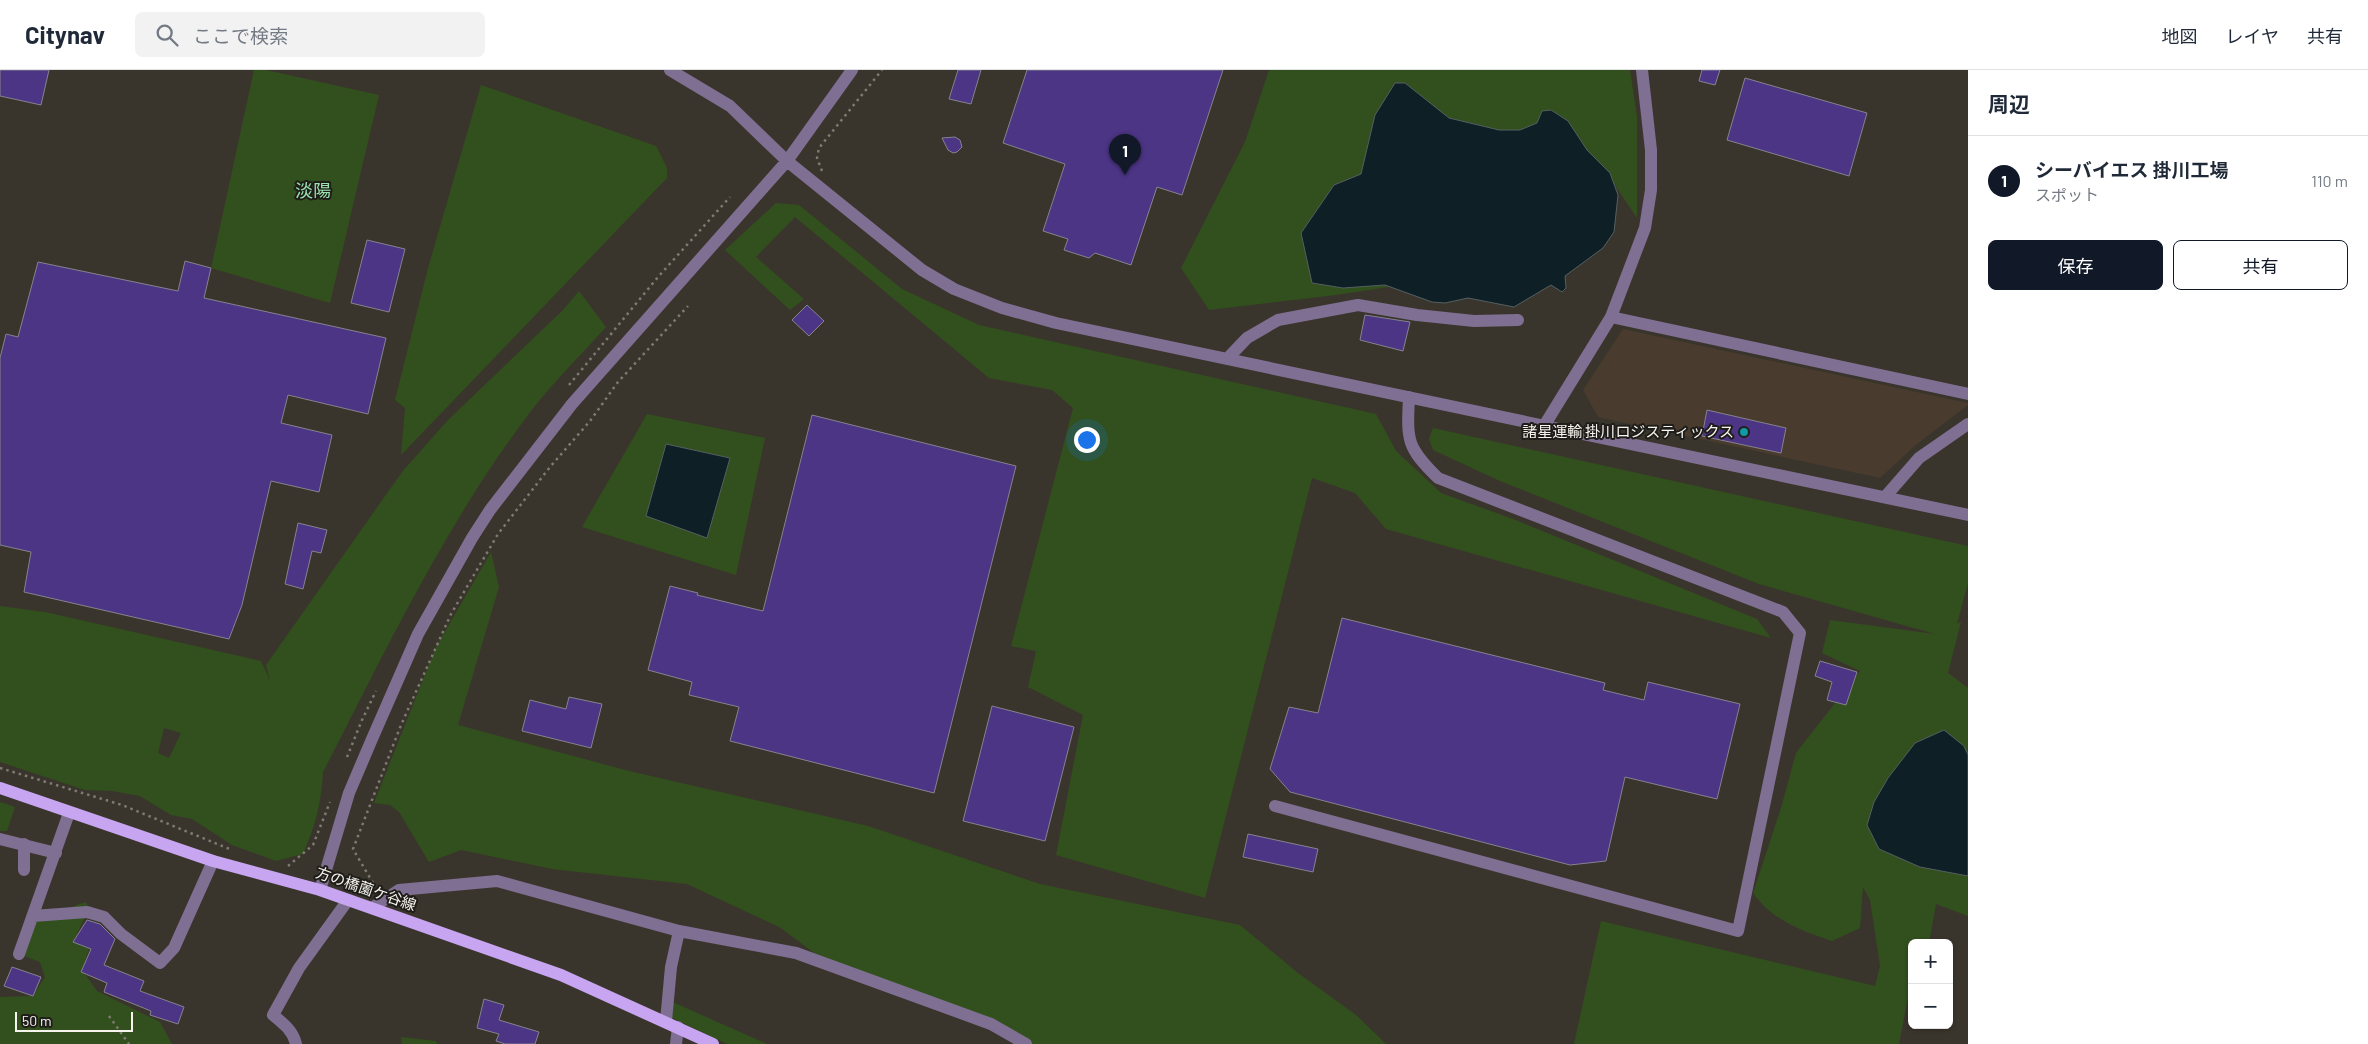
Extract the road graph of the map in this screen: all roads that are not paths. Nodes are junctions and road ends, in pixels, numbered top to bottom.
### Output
1 (670, 70) edge
2 (852, 70) edge
3 (1642, 70) edge
4 (787, 161) junction
5 (1611, 318) junction
6 (1518, 320) dead end
7 (1227, 359) junction
8 (1968, 394) edge
9 (1409, 397) junction
10 (1968, 424) edge
11 (1544, 426) junction
12 (1885, 497) junction
13 (1968, 515) edge
14 (0, 788) edge
15 (1275, 806) dead end
16 (69, 813) junction
17 (0, 839) edge
18 (24, 844) junction
19 (56, 853) junction
20 (213, 861) junction
21 (24, 870) dead end
22 (320, 890) junction
23 (348, 900) junction
24 (372, 908) junction
25 (33, 916) junction
26 (679, 931) junction
27 (19, 954) dead end
28 (672, 1024) junction
29 (296, 1044) edge
30 (676, 1044) edge
31 (713, 1044) edge
32 (1026, 1044) edge

1 - 4 street
2 - 4 street
3 - 5 street
4 - 7 street
4 - 22 street
5 - 8 street
5 - 11 street
6 - 7 street
7 - 9 street
9 - 11 street
9 - 15 street
10 - 12 street
11 - 12 street
12 - 13 street
14 - 16 main road, 方の橋薗ケ谷線
16 - 19 street
16 - 20 main road, 方の橋薗ケ谷線
17 - 18 street
18 - 19 street
18 - 21 street
19 - 25 street
20 - 22 main road, 方の橋薗ケ谷線
20 - 25 street
22 - 23 main road, 方の橋薗ケ谷線
23 - 24 main road, 方の橋薗ケ谷線
23 - 29 street
24 - 26 street
24 - 28 main road, 方の橋薗ケ谷線
25 - 27 street
26 - 28 street
26 - 32 street
28 - 30 street
28 - 31 main road, 方の橋薗ケ谷線

